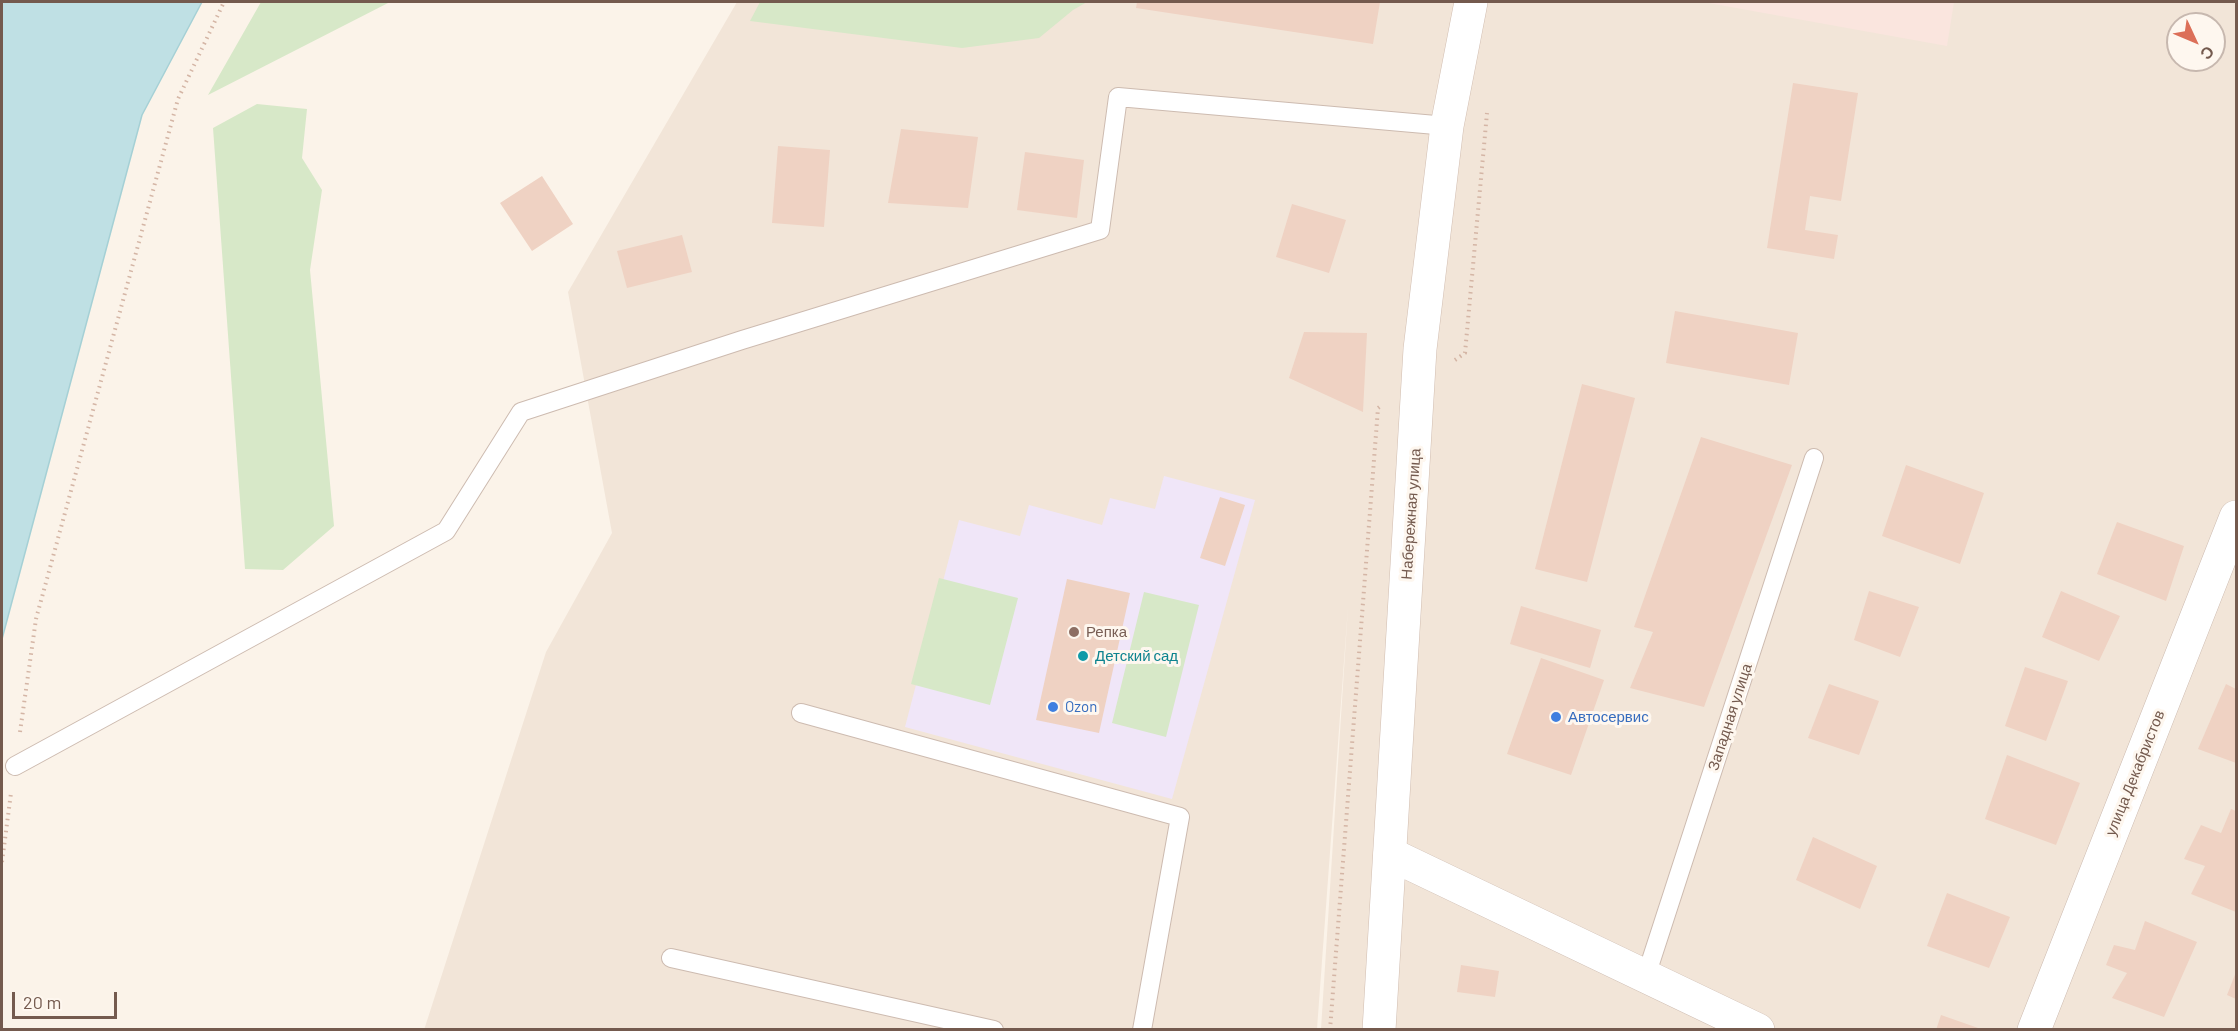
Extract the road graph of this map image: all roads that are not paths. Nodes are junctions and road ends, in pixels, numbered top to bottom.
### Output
1 (1460, 2) edge
2 (1471, 2) edge
3 (1448, 126) junction
4 (1814, 458) dead end
5 (2236, 517) edge
6 (801, 713) dead end
7 (15, 766) road end
8 (1390, 854) junction
9 (671, 958) dead end
10 (1646, 976) junction
11 (994, 1029) edge
12 (1142, 1029) edge
13 (1379, 1029) edge
14 (1758, 1029) edge
15 (2034, 1029) edge

1 - 3 lane
2 - 3 main road, Набережная улица
3 - 7 lane
3 - 8 main road, Набережная улица
4 - 10 lane, Западная улица
5 - 15 main road, улица Декабристов
6 - 12 lane
8 - 10 main road
8 - 13 main road, Набережная улица
9 - 11 lane
10 - 14 main road

